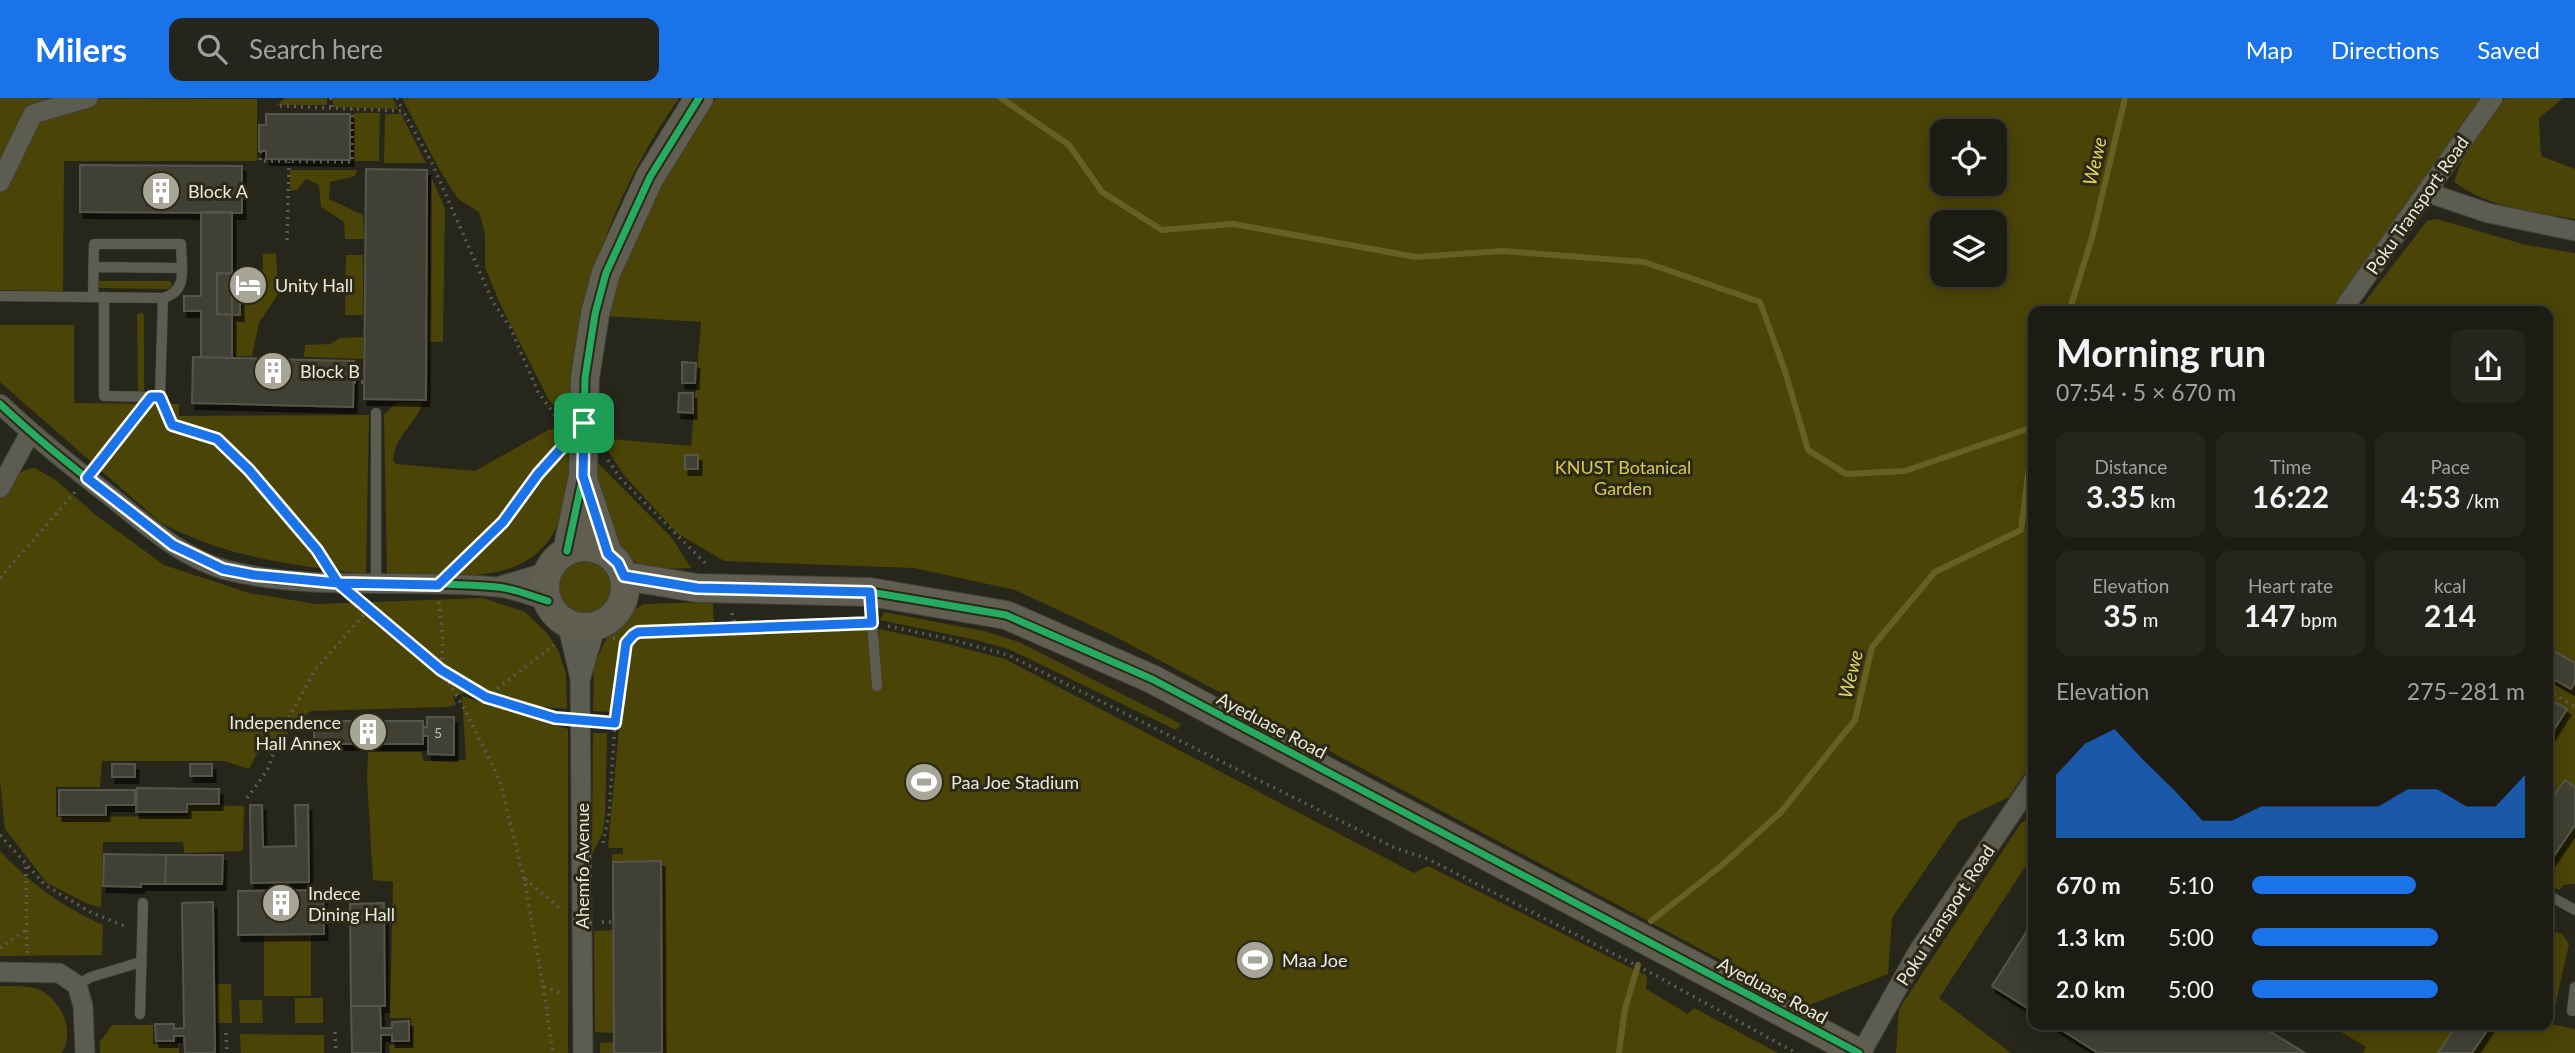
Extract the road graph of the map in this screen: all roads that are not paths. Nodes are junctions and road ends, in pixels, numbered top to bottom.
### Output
1 (88, 98) edge
2 (699, 98) edge
3 (2493, 98) edge
4 (0, 183) edge
5 (2426, 192) junction
6 (2575, 231) edge
7 (93, 267) junction
8 (181, 268) junction
9 (0, 296) edge
10 (93, 297) junction
11 (104, 297) junction
12 (163, 298) junction
13 (2345, 306) edge
14 (0, 404) edge
15 (376, 413) dead end
16 (30, 433) junction
17 (583, 476) junction
18 (0, 488) edge
19 (567, 551) junction
20 (616, 565) junction
21 (547, 572) junction
22 (376, 584) junction
23 (499, 587) junction
24 (697, 588) junction
25 (870, 592) junction
26 (548, 601) junction
27 (621, 604) junction
28 (596, 625) junction
29 (569, 631) junction
30 (580, 678) junction
31 (877, 686) dead end
32 (2028, 789) edge
33 (2553, 898) edge
34 (143, 903) dead end
35 (2575, 910) edge
36 (141, 962) junction
37 (0, 972) edge
38 (77, 985) junction
39 (2575, 987) edge
40 (2572, 1011) dead end
41 (140, 1014) dead end
42 (85, 1053) edge
43 (583, 1053) edge
44 (1860, 1053) edge

1 - 4 street
2 - 17 street
3 - 5 street, Poku Transport Road
5 - 6 street
5 - 13 street, Poku Transport Road
7 - 8 lane
7 - 8 lane
7 - 10 lane
8 - 12 lane
9 - 10 lane
10 - 11 lane
11 - 12 lane
11 - 12 lane
14 - 16 street
15 - 22 lane
16 - 18 street
16 - 22 street
17 - 19 street
17 - 20 street
19 - 20 street
19 - 21 street
20 - 24 street, Ayeduase Road
20 - 27 street
21 - 23 street
21 - 26 street
22 - 23 street
23 - 26 street
24 - 25 street, Ayeduase Road
24 - 27 street, Ayeduase Road
25 - 31 lane
25 - 44 street, Ayeduase Road
26 - 29 street
27 - 28 street
28 - 29 street
28 - 30 street, Ahemfo Avenue
29 - 30 street, Ahemfo Avenue
30 - 43 street, Ahemfo Avenue
32 - 44 street, Poku Transport Road
33 - 35 lane
34 - 36 lane
36 - 38 lane
36 - 41 lane
37 - 38 street
38 - 42 street
39 - 40 lane

